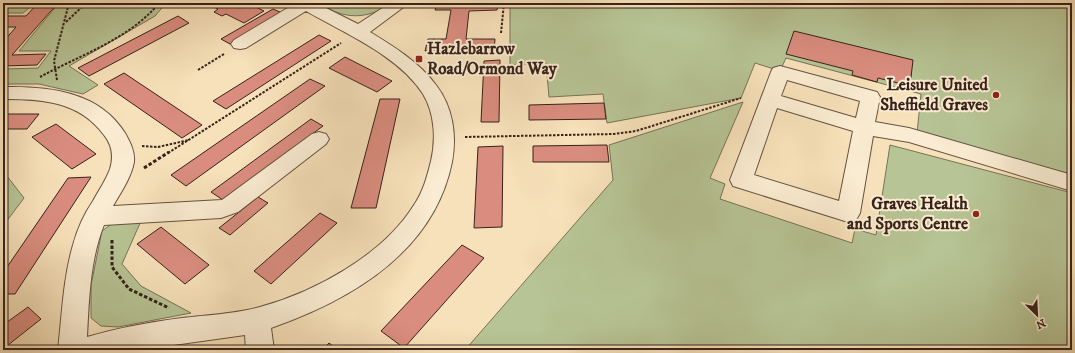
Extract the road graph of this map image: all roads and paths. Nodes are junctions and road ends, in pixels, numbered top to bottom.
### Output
1 (69, 3) edge
2 (86, 3) edge
3 (159, 3) edge
4 (401, 3) edge
5 (504, 3) edge
6 (306, 4) edge
7 (66, 22) junction
8 (358, 32) junction
9 (501, 33) dead end
10 (240, 44) joint
11 (53, 69) junction
12 (198, 70) dead end
13 (12, 93) edge
14 (53, 95) junction
15 (741, 98) dead end
16 (771, 100) junction
17 (864, 127) junction
18 (444, 137) junction
19 (319, 139) dead end
20 (191, 140) junction
21 (122, 145) junction
22 (1072, 183) edge
23 (113, 187) junction
24 (119, 215) junction
25 (96, 216) junction
26 (257, 320) junction
27 (196, 329) junction
28 (72, 350) edge
29 (86, 350) edge
30 (260, 350) edge

1 - 7 path
2 - 7 path
3 - 11 path
4 - 8 street
5 - 9 path
6 - 8 street
6 - 10 street
7 - 11 path
8 - 18 street
8 - 20 path
10 - 12 path
11 - 13 path
11 - 14 path
13 - 14 street
14 - 21 street
15 - 18 path
16 - 17 street
16 - 17 street
16 - 17 street
17 - 22 street
18 - 26 street
19 - 24 street
20 - 21 path
20 - 23 path
21 - 23 street
23 - 25 street
24 - 25 street
24 - 27 path
25 - 28 street
26 - 27 street
26 - 30 street
27 - 29 street

